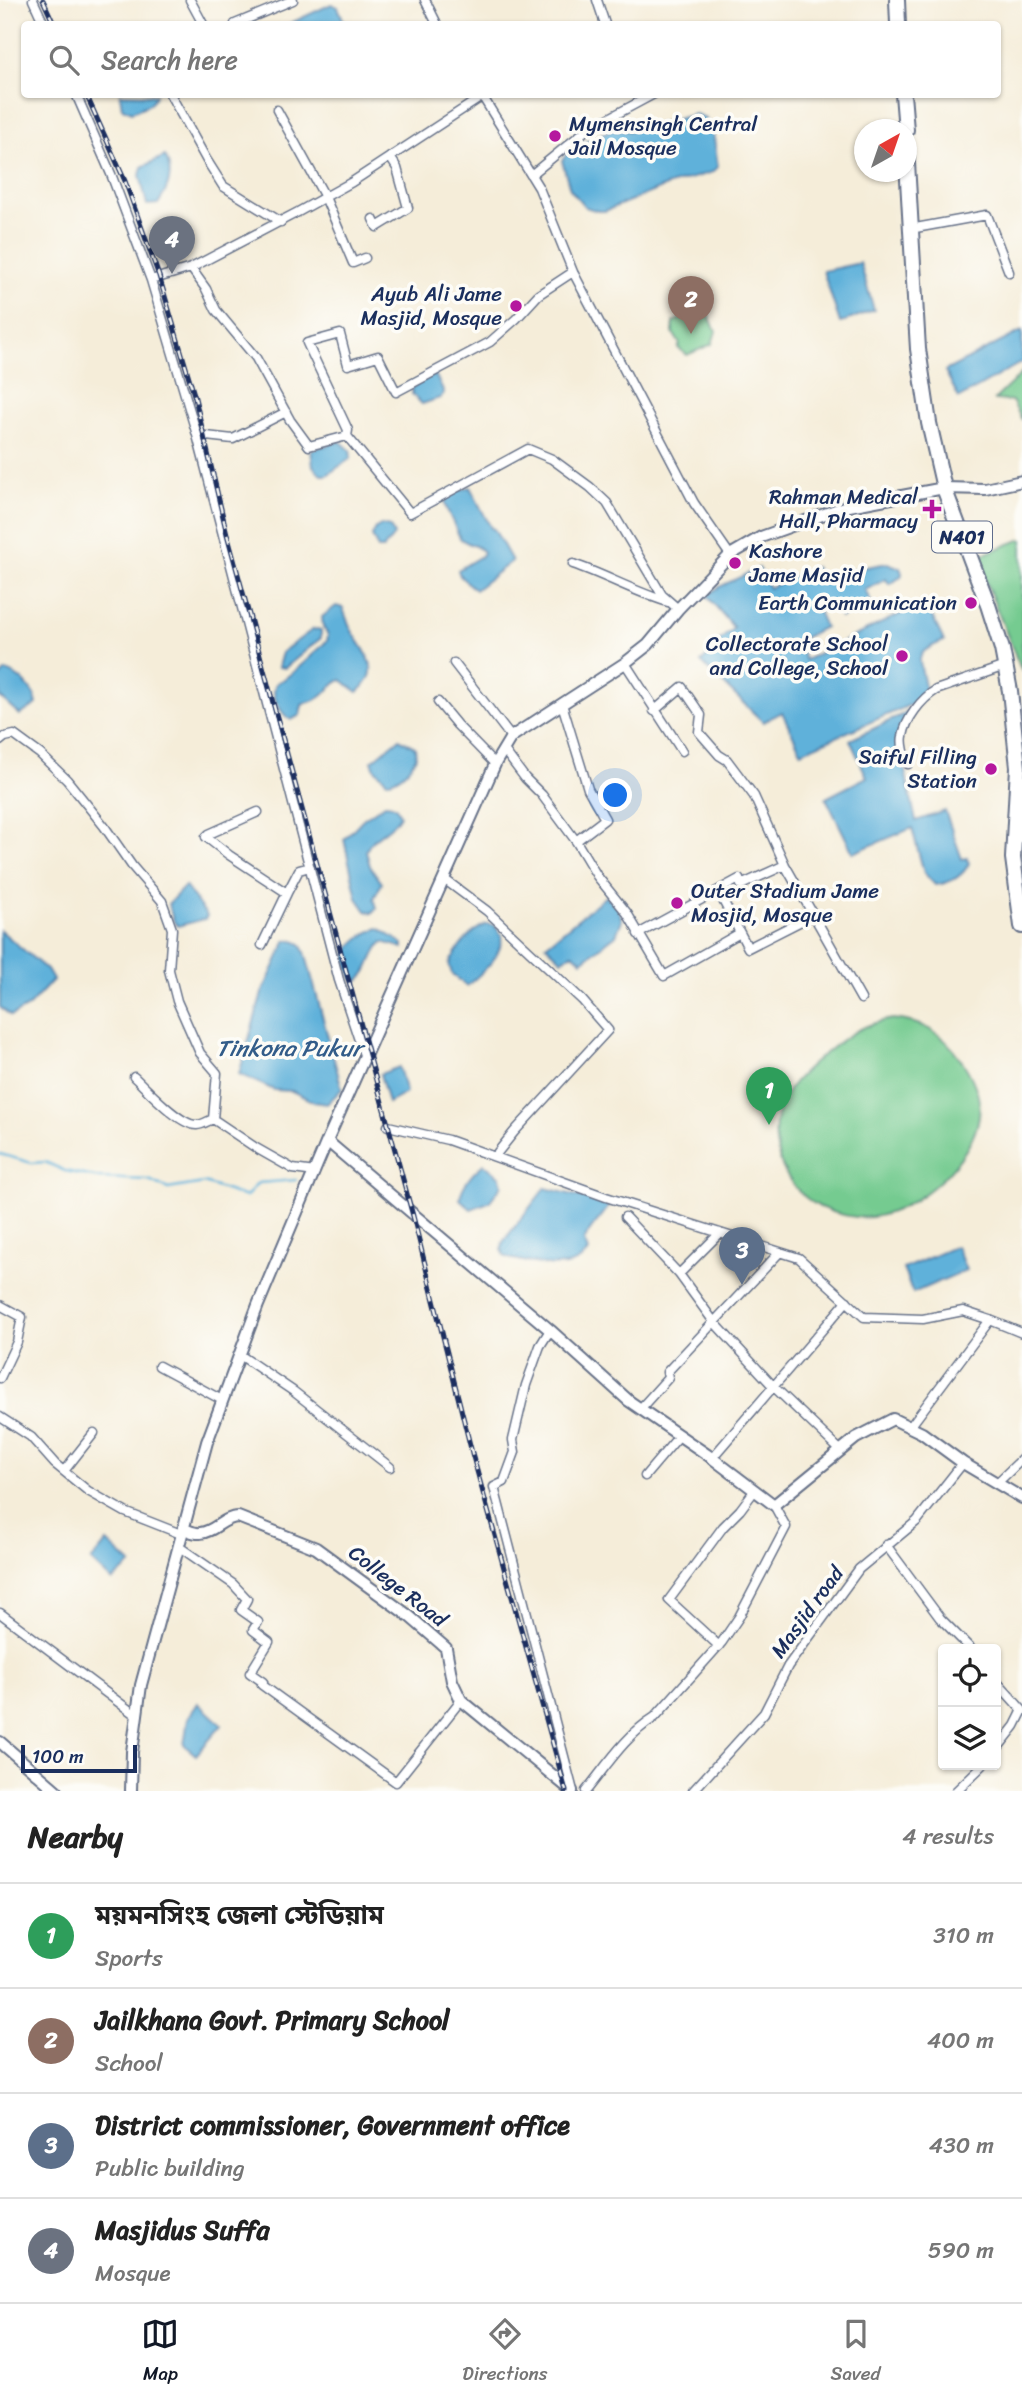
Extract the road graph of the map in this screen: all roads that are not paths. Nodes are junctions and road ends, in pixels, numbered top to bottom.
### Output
1 (33, 0) edge
2 (190, 0) edge
3 (293, 0) edge
4 (425, 0) edge
5 (597, 0) edge
6 (897, 0) edge
7 (43, 21) edge
8 (201, 21) edge
9 (242, 21) edge
10 (436, 21) edge
11 (604, 21) edge
12 (898, 21) edge
13 (78, 98) edge
14 (172, 98) edge
15 (478, 98) edge
16 (484, 98) edge
17 (647, 98) edge
18 (904, 98) edge
19 (277, 110) dead end
20 (905, 119) edge
21 (390, 157) junction
22 (531, 175) junction
23 (908, 182) edge
24 (325, 197) junction
25 (373, 219) dead end
26 (281, 222) junction
27 (910, 229) junction
28 (365, 258) dead end
29 (191, 268) junction
30 (573, 272) junction
31 (1009, 272) dead end
32 (151, 280) junction
33 (286, 412) junction
34 (197, 435) junction
35 (347, 436) junction
36 (1022, 481) edge
37 (944, 488) junction
38 (730, 555) junction
39 (573, 564) dead end
40 (675, 606) junction
41 (454, 663) dead end
42 (625, 663) junction
43 (1005, 666) junction
44 (438, 702) dead end
45 (562, 704) junction
46 (654, 711) junction
47 (511, 737) junction
48 (0, 741) edge
49 (503, 750) junction
50 (682, 751) dead end
51 (495, 764) junction
52 (908, 764) dead end
53 (258, 812) dead end
54 (576, 841) junction
55 (1018, 859) edge
56 (785, 865) junction
57 (310, 867) junction
58 (444, 879) junction
59 (718, 891) junction
60 (287, 893) junction
61 (813, 915) junction
62 (1022, 926) edge
63 (740, 933) junction
64 (638, 934) junction
65 (262, 946) dead end
66 (861, 999) dead end
67 (364, 1055) junction
68 (134, 1077) dead end
69 (213, 1119) junction
70 (388, 1126) dead end
71 (327, 1141) junction
72 (498, 1152) dead end
73 (315, 1172) junction
74 (625, 1217) dead end
75 (720, 1233) junction
76 (780, 1252) junction
77 (679, 1274) junction
78 (847, 1301) junction
79 (0, 1306) edge
80 (990, 1320) junction
81 (714, 1322) junction
82 (550, 1330) junction
83 (1022, 1333) edge
84 (240, 1355) junction
85 (159, 1366) dead end
86 (0, 1378) edge
87 (774, 1386) junction
88 (222, 1400) junction
89 (640, 1409) junction
90 (0, 1417) edge
91 (910, 1427) junction
92 (94, 1433) dead end
93 (679, 1436) junction
94 (841, 1451) junction
95 (712, 1458) junction
96 (1022, 1459) edge
97 (963, 1464) junction
98 (390, 1467) dead end
99 (64, 1471) junction
100 (645, 1476) dead end
101 (997, 1483) junction
102 (755, 1490) junction
103 (1022, 1498) edge
104 (774, 1505) junction
105 (181, 1536) junction
106 (886, 1545) junction
107 (0, 1613) edge
108 (966, 1644) edge
109 (719, 1646) junction
110 (1001, 1687) edge
111 (461, 1700) junction
112 (1022, 1711) edge
113 (137, 1716) junction
114 (0, 1742) edge
115 (1001, 1743) edge
116 (978, 1770) edge
117 (57, 1791) edge
118 (131, 1791) edge
119 (573, 1791) edge
120 (586, 1791) edge
121 (693, 1791) edge
122 (956, 1791) edge

1 - 7 street
2 - 8 street
3 - 9 street
4 - 10 street
5 - 11 street
6 - 12 highway
13 - 32 street
14 - 26 street
15 - 21 street
16 - 22 street
17 - 22 street
18 - 20 highway
19 - 24 street
21 - 24 street
21 - 25 street
22 - 30 street
23 - 27 highway, N401
24 - 26 street
24 - 28 street
26 - 29 street
27 - 31 street
27 - 37 highway, N401
29 - 32 street
29 - 33 street
30 - 35 street
30 - 38 street
32 - 34 street
33 - 34 street
33 - 35 street
34 - 57 street
35 - 40 street
36 - 37 street
37 - 38 street
37 - 43 highway, N401
38 - 40 street
39 - 40 street
40 - 42 street
41 - 47 street
42 - 45 street
42 - 46 street
43 - 52 street
43 - 55 highway, N401
44 - 51 street
45 - 47 street
45 - 54 street
46 - 50 street
46 - 56 street
47 - 49 street
48 - 69 street
49 - 51 street
49 - 54 street
51 - 58 street
53 - 60 street
54 - 64 street
55 - 62 highway, N401
56 - 59 street
56 - 61 street
57 - 60 street
57 - 67 street
58 - 67 street
58 - 72 street
59 - 63 street
59 - 64 street
60 - 65 street
61 - 63 street
61 - 66 street
63 - 64 street
67 - 71 street
68 - 69 street
69 - 73 street
70 - 75 street
71 - 73 street
71 - 82 street
73 - 84 street
74 - 77 street
75 - 76 street
75 - 77 street
76 - 78 street
76 - 81 street
77 - 81 street
78 - 80 street
78 - 87 street
79 - 86 street
80 - 83 street
80 - 91 street
81 - 87 street
81 - 89 street
82 - 89 street
82 - 119 street
84 - 88 street
84 - 98 street
85 - 88 street
87 - 94 street
87 - 95 street
88 - 105 street
89 - 93 street
90 - 99 street
91 - 94 street
91 - 97 street
92 - 99 street
93 - 95 street
93 - 100 street
94 - 104 street
95 - 102 street
96 - 101 street
97 - 101 street
97 - 106 street, Masjid road
99 - 105 street
101 - 103 street
102 - 104 street
102 - 109 street
104 - 109 street
105 - 111 street, College Road
105 - 111 street
105 - 113 street
106 - 108 street
106 - 121 street, Masjid road
107 - 113 street
109 - 120 street
110 - 112 street
111 - 119 street
112 - 115 street
113 - 118 street
114 - 117 street
116 - 122 street

